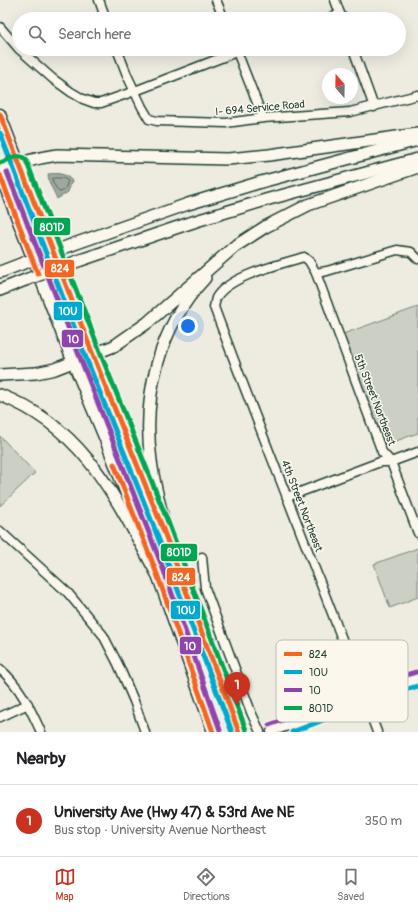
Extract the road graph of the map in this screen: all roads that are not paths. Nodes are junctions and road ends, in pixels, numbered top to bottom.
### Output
1 (99, 0) edge
2 (216, 0) edge
3 (335, 0) edge
4 (103, 12) edge
5 (221, 12) edge
6 (340, 12) edge
7 (0, 27) edge
8 (12, 41) edge
9 (27, 56) edge
10 (120, 56) edge
11 (223, 56) edge
12 (241, 56) edge
13 (356, 56) edge
14 (135, 90) junction
15 (418, 95) edge
16 (374, 107) junction
17 (0, 114) edge
18 (263, 118) junction
19 (418, 134) edge
20 (418, 140) edge
21 (418, 159) edge
22 (19, 162) junction
23 (418, 167) edge
24 (0, 171) edge
25 (0, 174) edge
26 (253, 234) junction
27 (418, 259) edge
28 (0, 272) edge
29 (316, 273) junction
30 (223, 289) joint
31 (0, 290) edge
32 (93, 356) junction
33 (73, 363) junction
34 (0, 374) edge
35 (0, 395) edge
36 (418, 452) edge
37 (391, 462) junction
38 (287, 497) junction
39 (0, 530) edge
40 (418, 532) edge
41 (202, 557) dead end
42 (174, 559) junction
43 (157, 574) junction
44 (343, 640) edge
45 (0, 669) edge
46 (418, 678) edge
47 (408, 681) edge
48 (28, 704) junction
49 (0, 717) edge
50 (298, 722) edge
51 (374, 722) edge
52 (41, 732) edge
53 (145, 732) edge
54 (213, 732) edge
55 (239, 732) edge
56 (260, 732) edge
57 (271, 732) edge
58 (378, 732) edge

1 - 4 street
2 - 5 street
3 - 6 street
7 - 8 street
9 - 14 street
10 - 14 street
11 - 14 street
12 - 18 street
13 - 16 street
14 - 18 street, I- 694 Service Road
15 - 16 street, I- 694 Service Road
16 - 18 street, I- 694 Service Road
17 - 22 main road
19 - 22 highway
20 - 28 highway, bridge
21 - 31 highway, bridge
22 - 24 highway
22 - 32 main road
23 - 26 highway
25 - 33 main road
26 - 32 highway
26 - 42 highway
27 - 29 street
29 - 30 street, 5th Street Northeast
29 - 37 street, 5th Street Northeast
30 - 38 street, 4th Street Northeast
32 - 33 highway
32 - 42 main road
33 - 34 highway
33 - 43 main road
35 - 43 highway
36 - 37 street
37 - 38 street
37 - 40 street, 5th Street Northeast
38 - 44 street, 4th Street Northeast
39 - 53 street
41 - 56 street
42 - 55 main road
43 - 54 main road
45 - 48 street
46 - 47 street
48 - 49 street
48 - 52 street
50 - 57 street
51 - 58 street, 4th Street Northeast

